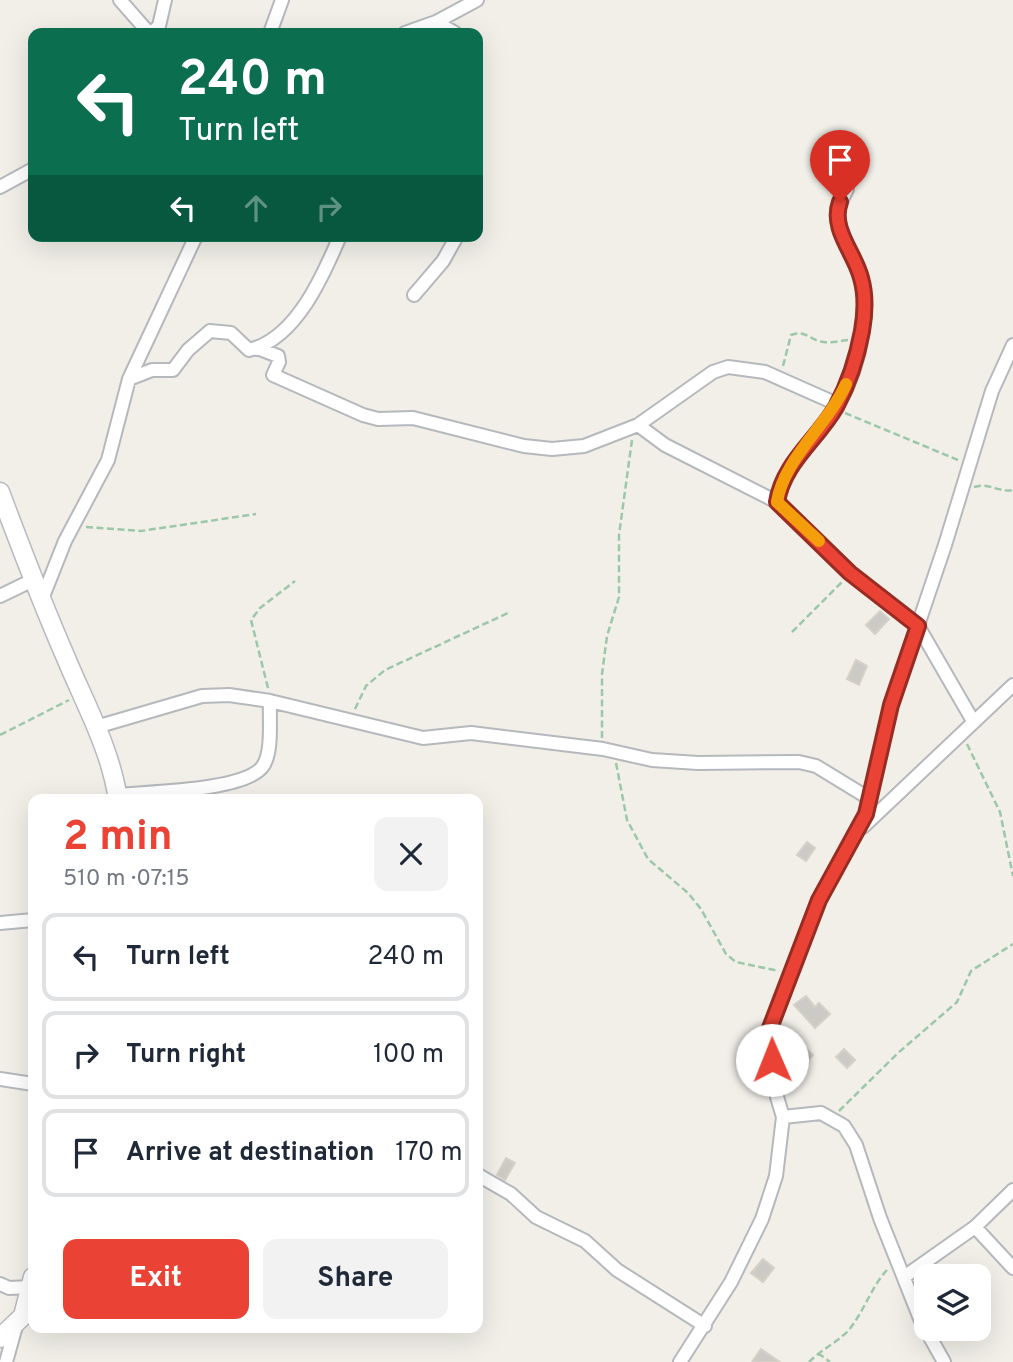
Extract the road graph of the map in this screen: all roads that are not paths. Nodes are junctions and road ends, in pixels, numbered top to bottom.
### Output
1 (120, 0) edge
2 (165, 0) edge
3 (282, 0) edge
4 (477, 0) edge
5 (436, 22) junction
6 (145, 28) edge
7 (156, 28) edge
8 (272, 28) edge
9 (419, 28) edge
10 (446, 28) edge
11 (28, 172) edge
12 (0, 187) edge
13 (847, 188) dead end
14 (193, 242) edge
15 (337, 242) edge
16 (454, 242) edge
17 (414, 295) dead end
18 (1013, 345) edge
19 (257, 348) junction
20 (129, 379) junction
21 (836, 406) junction
22 (636, 426) junction
23 (0, 492) edge
24 (777, 502) junction
25 (33, 580) junction
26 (0, 596) edge
27 (42, 599) junction
28 (918, 626) junction
29 (1013, 685) edge
30 (270, 701) junction
31 (973, 721) junction
32 (96, 727) junction
33 (116, 794) edge
34 (142, 794) edge
35 (870, 799) junction
36 (860, 830) junction
37 (28, 920) edge
38 (0, 923) edge
39 (0, 1079) edge
40 (28, 1083) edge
41 (783, 1117) junction
42 (483, 1178) edge
43 (1013, 1190) edge
44 (975, 1227) junction
45 (1013, 1268) edge
46 (904, 1277) junction
47 (28, 1283) edge
48 (0, 1284) edge
49 (28, 1297) edge
50 (705, 1325) junction
51 (16, 1326) junction
52 (0, 1338) edge
53 (6, 1362) edge
54 (680, 1362) edge
55 (944, 1362) edge

1 - 6 street
2 - 7 street
3 - 8 street
4 - 5 street
5 - 9 street
5 - 10 street
11 - 12 street
13 - 21 street
14 - 20 street
15 - 19 street
16 - 17 street
18 - 28 street
19 - 20 street
19 - 22 street
20 - 27 street
21 - 22 street
21 - 24 street
22 - 24 street
23 - 25 street
24 - 28 street
25 - 26 street
25 - 27 street
27 - 32 street
28 - 31 street
28 - 35 street
29 - 31 street
30 - 32 street
30 - 34 street
30 - 35 street
31 - 36 street
32 - 33 street
35 - 36 street
36 - 41 street
37 - 38 street
39 - 40 street
41 - 46 street
41 - 50 street
42 - 50 street
43 - 44 street
44 - 45 street
44 - 46 street
46 - 55 street
47 - 48 street
49 - 51 street
50 - 54 street
51 - 52 street
51 - 53 street

